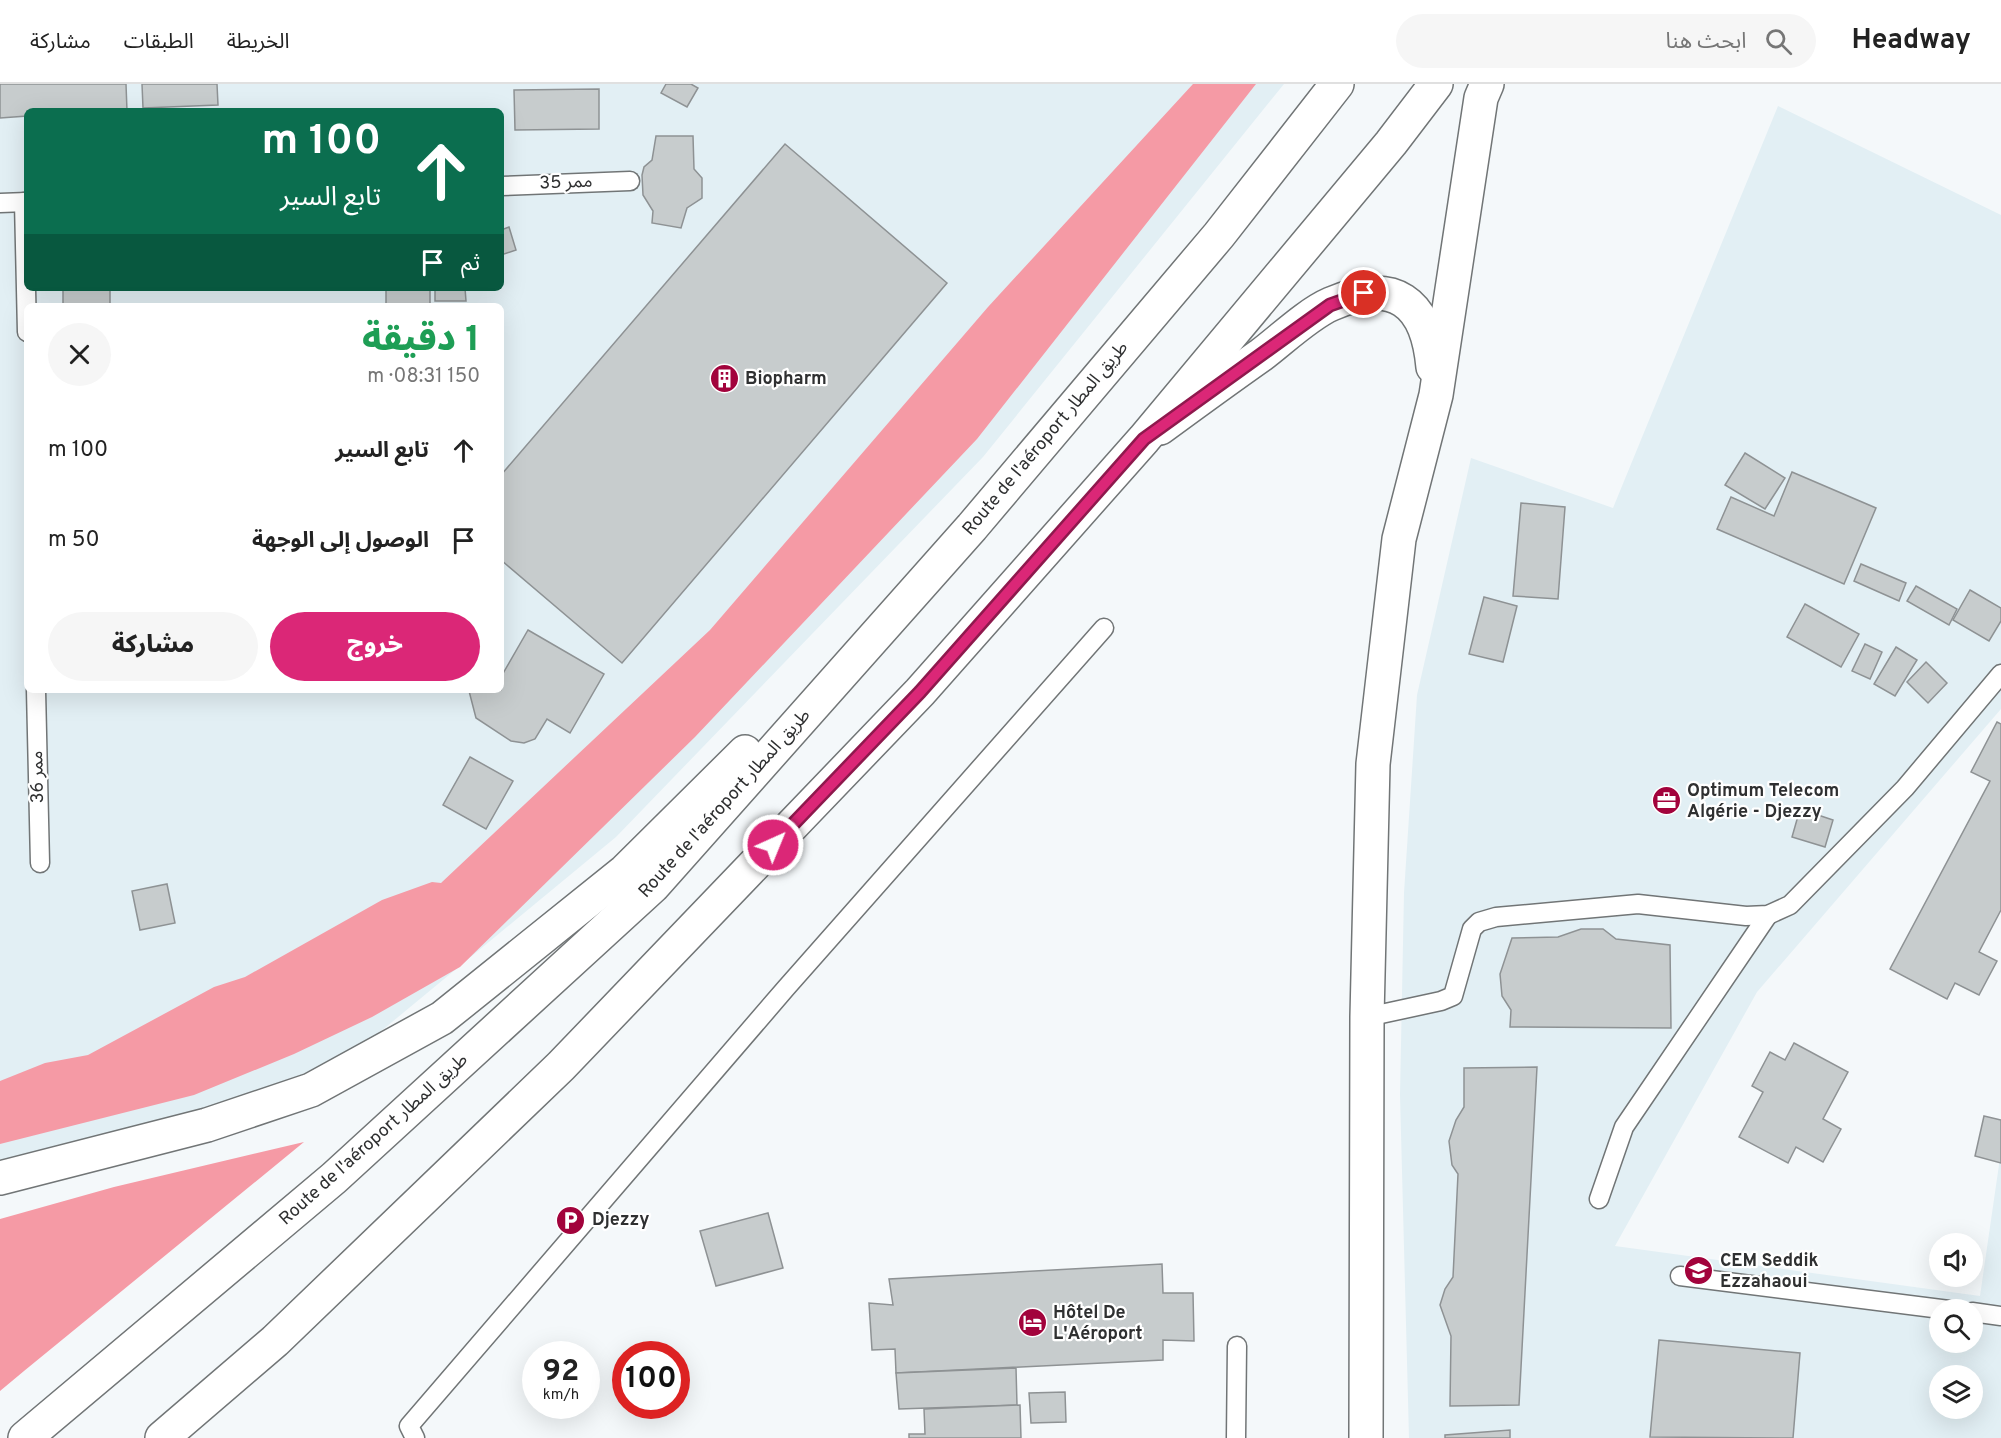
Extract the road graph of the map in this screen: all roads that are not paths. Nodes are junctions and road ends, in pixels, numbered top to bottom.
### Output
1 (1337, 84) edge
2 (1436, 84) edge
3 (1487, 84) edge
4 (630, 181) dead end
5 (504, 186) edge
6 (24, 202) edge
7 (0, 203) edge
8 (1436, 395) junction
9 (1144, 439) junction
10 (972, 526) junction
11 (1104, 628) dead end
12 (2001, 674) edge
13 (36, 693) edge
14 (40, 863) dead end
15 (1768, 915) junction
16 (1367, 1017) junction
17 (0, 1178) edge
18 (1599, 1199) dead end
19 (1680, 1276) dead end
20 (1929, 1307) edge
21 (1983, 1314) edge
22 (2001, 1316) edge
23 (1237, 1346) dead end
24 (25, 1438) edge
25 (162, 1438) edge
26 (415, 1438) edge
27 (1236, 1438) edge
28 (1366, 1438) edge

1 - 10 main road, Route de l'aéroport طريق المطار
2 - 9 main road
3 - 8 main road
4 - 5 lane, ممر 35
6 - 7 lane
8 - 9 main road
8 - 16 main road
9 - 25 main road
10 - 17 main road
10 - 24 main road, Route de l'aéroport طريق المطار
11 - 26 lane
12 - 15 lane
13 - 14 lane, ممر 36
15 - 16 lane
15 - 18 lane
16 - 28 main road
19 - 20 lane
21 - 22 lane
23 - 27 lane

